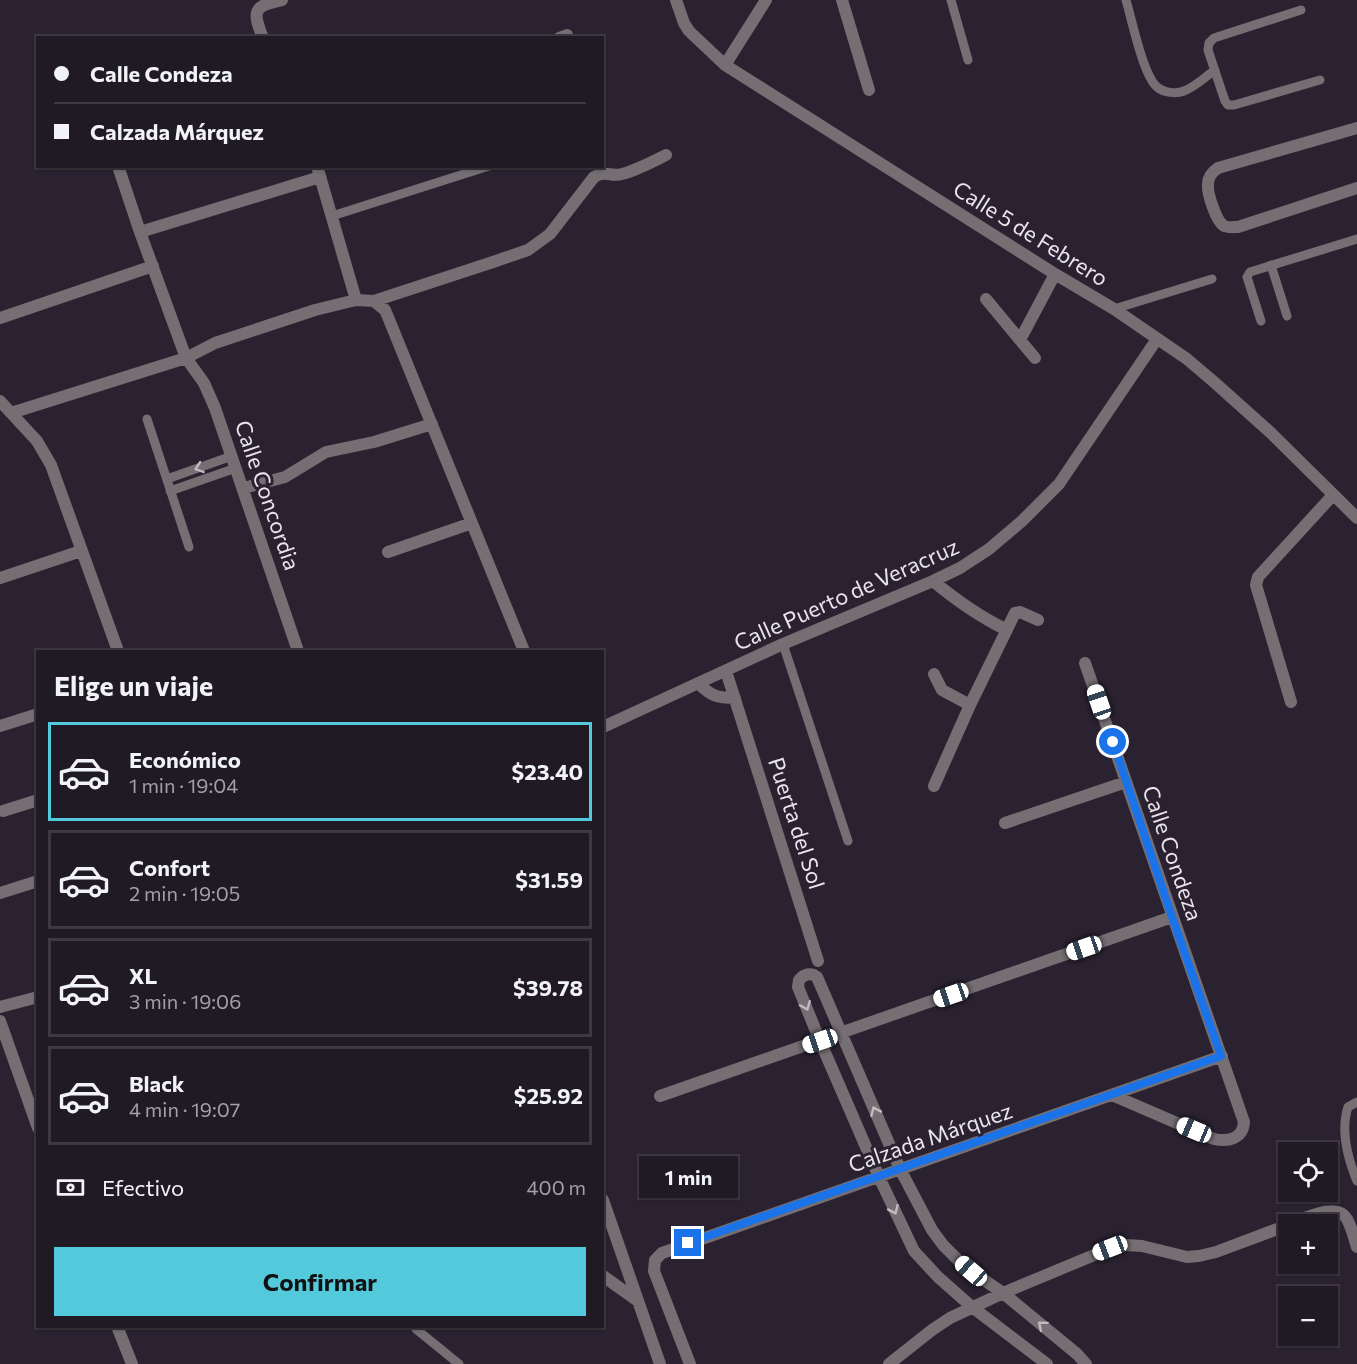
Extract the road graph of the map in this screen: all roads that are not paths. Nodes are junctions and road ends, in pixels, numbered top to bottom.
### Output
1 (282, 0) edge
2 (676, 0) edge
3 (766, 0) edge
4 (842, 0) edge
5 (951, 0) edge
6 (1126, 0) edge
7 (1301, 10) dead end
8 (262, 36) edge
9 (968, 60) dead end
10 (726, 65) junction
11 (1215, 70) junction
12 (1320, 80) dead end
13 (870, 90) dead end
14 (1357, 128) edge
15 (666, 155) dead end
16 (119, 168) edge
17 (483, 168) edge
18 (318, 172) edge
19 (1357, 188) edge
20 (332, 216) junction
21 (140, 232) junction
22 (1357, 239) edge
23 (1271, 265) junction
24 (153, 266) junction
25 (1055, 274) junction
26 (1212, 279) dead end
27 (986, 299) dead end
28 (356, 300) junction
29 (374, 301) junction
30 (1114, 309) junction
31 (1287, 316) dead end
32 (0, 318) edge
33 (1261, 321) dead end
34 (1157, 339) junction
35 (1020, 340) junction
36 (186, 358) junction
37 (1035, 358) dead end
38 (0, 401) edge
39 (6, 414) edge
40 (147, 419) dead end
41 (432, 424) junction
42 (234, 462) junction
43 (166, 479) junction
44 (244, 488) junction
45 (171, 490) junction
46 (1333, 495) junction
47 (1357, 518) edge
48 (472, 523) junction
49 (189, 547) dead end
50 (81, 551) junction
51 (388, 552) dead end
52 (0, 578) edge
53 (933, 581) junction
54 (1038, 620) dead end
55 (1007, 630) junction
56 (783, 644) junction
57 (118, 650) edge
58 (298, 650) edge
59 (524, 650) edge
60 (1085, 663) dead end
61 (726, 671) junction
62 (934, 674) dead end
63 (698, 683) junction
64 (735, 698) junction
65 (1291, 702) dead end
66 (970, 705) junction
67 (36, 715) edge
68 (0, 726) edge
69 (604, 727) edge
70 (1126, 782) junction
71 (934, 786) dead end
72 (36, 801) edge
73 (3, 811) dead end
74 (1005, 823) dead end
75 (848, 841) dead end
76 (36, 882) edge
77 (0, 893) edge
78 (1172, 917) junction
79 (818, 961) dead end
80 (36, 998) edge
81 (0, 1007) edge
82 (0, 1021) edge
83 (841, 1034) junction
84 (820, 1041) junction
85 (1221, 1056) junction
86 (1112, 1095) junction
87 (660, 1096) dead end
88 (1357, 1102) edge
89 (36, 1122) edge
90 (900, 1169) junction
91 (879, 1177) junction
92 (1357, 1181) edge
93 (604, 1203) edge
94 (1317, 1214) edge
95 (1278, 1228) edge
96 (1357, 1247) edge
97 (604, 1277) edge
98 (1003, 1293) junction
99 (638, 1301) junction
100 (972, 1307) junction
101 (118, 1328) edge
102 (416, 1329) dead end
103 (132, 1364) edge
104 (459, 1364) edge
105 (660, 1364) edge
106 (690, 1364) edge
107 (889, 1364) edge
108 (1047, 1364) edge
109 (1086, 1364) edge

1 - 8 street
2 - 10 street, Calle 5 de Febrero
3 - 10 street
4 - 13 street
5 - 9 lane
6 - 11 lane
7 - 11 lane
10 - 25 street, Calle 5 de Febrero
11 - 12 lane
14 - 19 street
15 - 29 street
16 - 21 street, Calle Concordia
17 - 20 lane
18 - 20 street
18 - 21 street
20 - 28 street
21 - 24 street, Calle Concordia
22 - 23 lane
23 - 31 lane
23 - 33 lane
24 - 32 street
24 - 36 street, Calle Concordia
25 - 30 street, Calle 5 de Febrero
25 - 35 street
26 - 30 lane
27 - 35 street
28 - 29 street
28 - 36 street
29 - 41 street
30 - 34 street, Calle 5 de Febrero
34 - 46 street, Calle 5 de Febrero
34 - 53 street, Calle Puerto de Veracruz
35 - 37 street
36 - 39 street
36 - 42 street, Calle Concordia
38 - 39 street
39 - 50 street
40 - 43 lane
41 - 44 street
41 - 48 street
42 -> 43 lane
42 - 44 street, Calle Concordia
42 - 45 lane
43 - 45 lane
44 - 58 street, Calle Concordia
45 - 49 lane
46 - 47 street, Calle 5 de Febrero
46 - 65 street
48 - 51 street
48 - 59 street
50 - 52 street
50 - 57 street
53 - 55 street
53 - 56 street, Calle Puerto de Veracruz
54 - 55 street
55 - 66 street
56 - 61 street, Calle Puerto de Veracruz
56 - 75 lane
60 - 70 street, Calle Condeza
61 - 63 street, Calle Puerto de Veracruz
61 - 64 street, Puerta del Sol
62 - 66 street
63 - 64 street
63 - 69 street, Calle Puerto de Veracruz
64 - 79 street, Puerta del Sol
66 - 71 street
67 - 68 street
70 - 74 street
70 - 78 street, Calle Condeza
72 - 73 street
76 - 77 street
78 - 83 street
78 - 85 street, Calle Condeza
80 - 81 street
82 - 89 street
83 - 84 street
83 -> 84 street
90 -> 83 street
84 - 87 street
84 - 91 street
85 - 86 street, Calzada Márquez
85 - 86 street, Calle Condeza
86 - 90 street, Calzada Márquez
88 - 92 lane
90 - 91 street, Calzada Márquez
90 - 98 street
91 -> 100 street
91 - 106 street, Calzada Márquez
93 - 99 street
94 - 96 street
95 - 98 street
97 - 99 street
98 - 100 street
109 -> 98 street
99 - 105 street
100 - 107 street
100 - 108 street
101 - 103 street
102 - 104 lane

